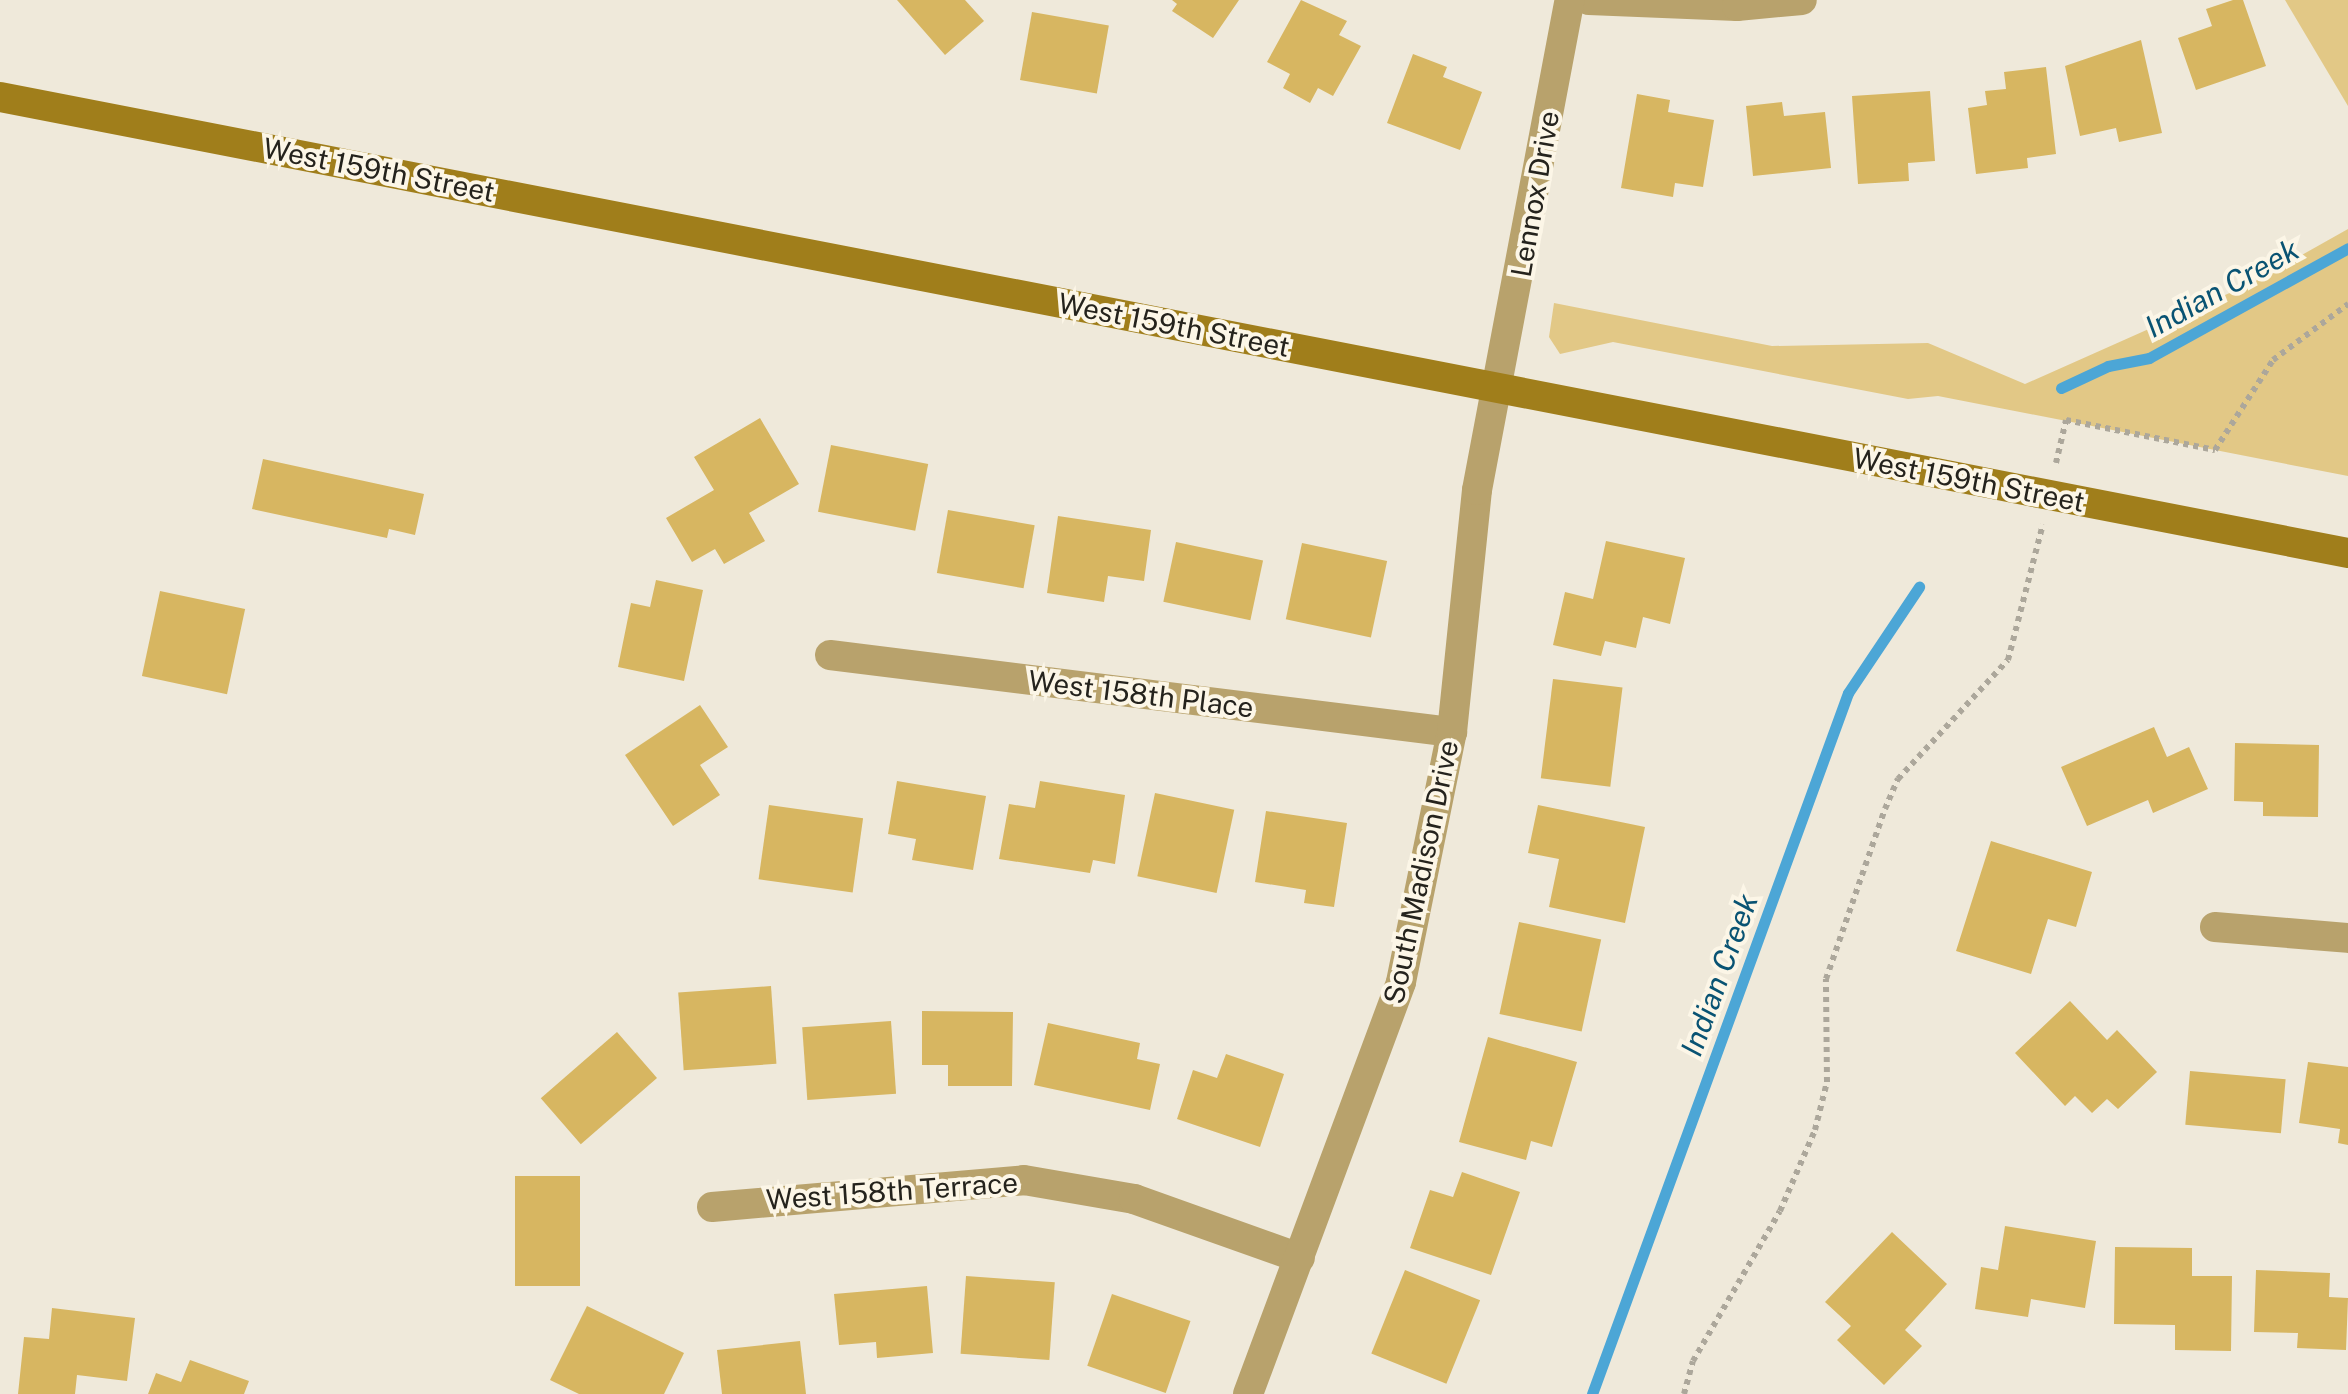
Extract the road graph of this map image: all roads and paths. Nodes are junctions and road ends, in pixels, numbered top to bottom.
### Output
1 (1570, 0) edge
2 (1590, 0) edge
3 (1802, 0) edge
4 (0, 97) edge
5 (2348, 304) edge
6 (1499, 388) junction
7 (2057, 462) dead end
8 (2041, 534) dead end
9 (2348, 553) edge
10 (830, 655) dead end
11 (1452, 732) junction
12 (2215, 928) dead end
13 (2348, 938) edge
14 (712, 1207) dead end
15 (1300, 1258) junction
16 (1248, 1394) edge
17 (1684, 1394) edge

1 - 6 street, Lennox Drive
2 - 3 street
4 - 6 main road, West 159th Street
5 - 7 path
6 - 9 main road, West 159th Street
6 - 11 street, South Madison Drive
8 - 17 path
10 - 11 street, West 158th Place
11 - 15 street, South Madison Drive
12 - 13 street
14 - 15 street, West 158th Terrace
15 - 16 street, South Madison Drive

